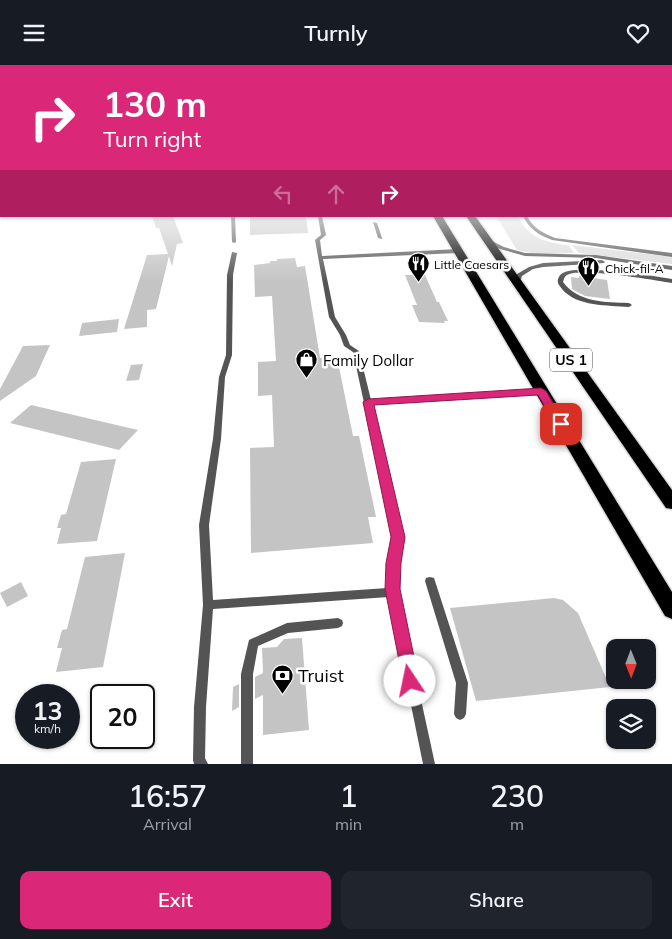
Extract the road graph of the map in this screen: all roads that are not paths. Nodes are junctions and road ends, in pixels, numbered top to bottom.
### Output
1 (233, 217) edge
2 (320, 217) edge
3 (438, 217) edge
4 (471, 217) edge
5 (525, 217) edge
6 (373, 220) edge
7 (380, 238) dead end
8 (488, 241) junction
9 (234, 242) dead end
10 (458, 251) junction
11 (234, 253) dead end
12 (672, 255) edge
13 (320, 258) junction
14 (621, 262) junction
15 (672, 268) edge
16 (672, 281) edge
17 (517, 283) junction
18 (629, 305) dead end
19 (541, 391) junction
20 (368, 402) junction
21 (672, 503) edge
22 (430, 581) dead end
23 (393, 593) junction
24 (208, 605) junction
25 (672, 609) edge
26 (338, 623) dead end
27 (460, 714) dead end
28 (202, 764) edge
29 (247, 764) edge
30 (428, 764) edge

1 - 9 lane
2 - 13 lane
3 - 10 highway, US 1
4 - 8 highway, US 1
5 - 12 lane
6 - 7 lane
8 - 14 lane
8 - 17 highway, US 1
10 - 13 lane
10 - 19 highway, US 1
11 - 24 lane
13 - 20 lane
14 - 15 lane
14 - 17 lane
16 - 18 lane
17 - 21 highway, US 1
19 - 20 lane
19 - 25 highway, US 1
20 - 23 lane
22 - 27 lane
23 - 24 lane
23 - 30 lane
24 - 28 lane
26 - 29 lane

